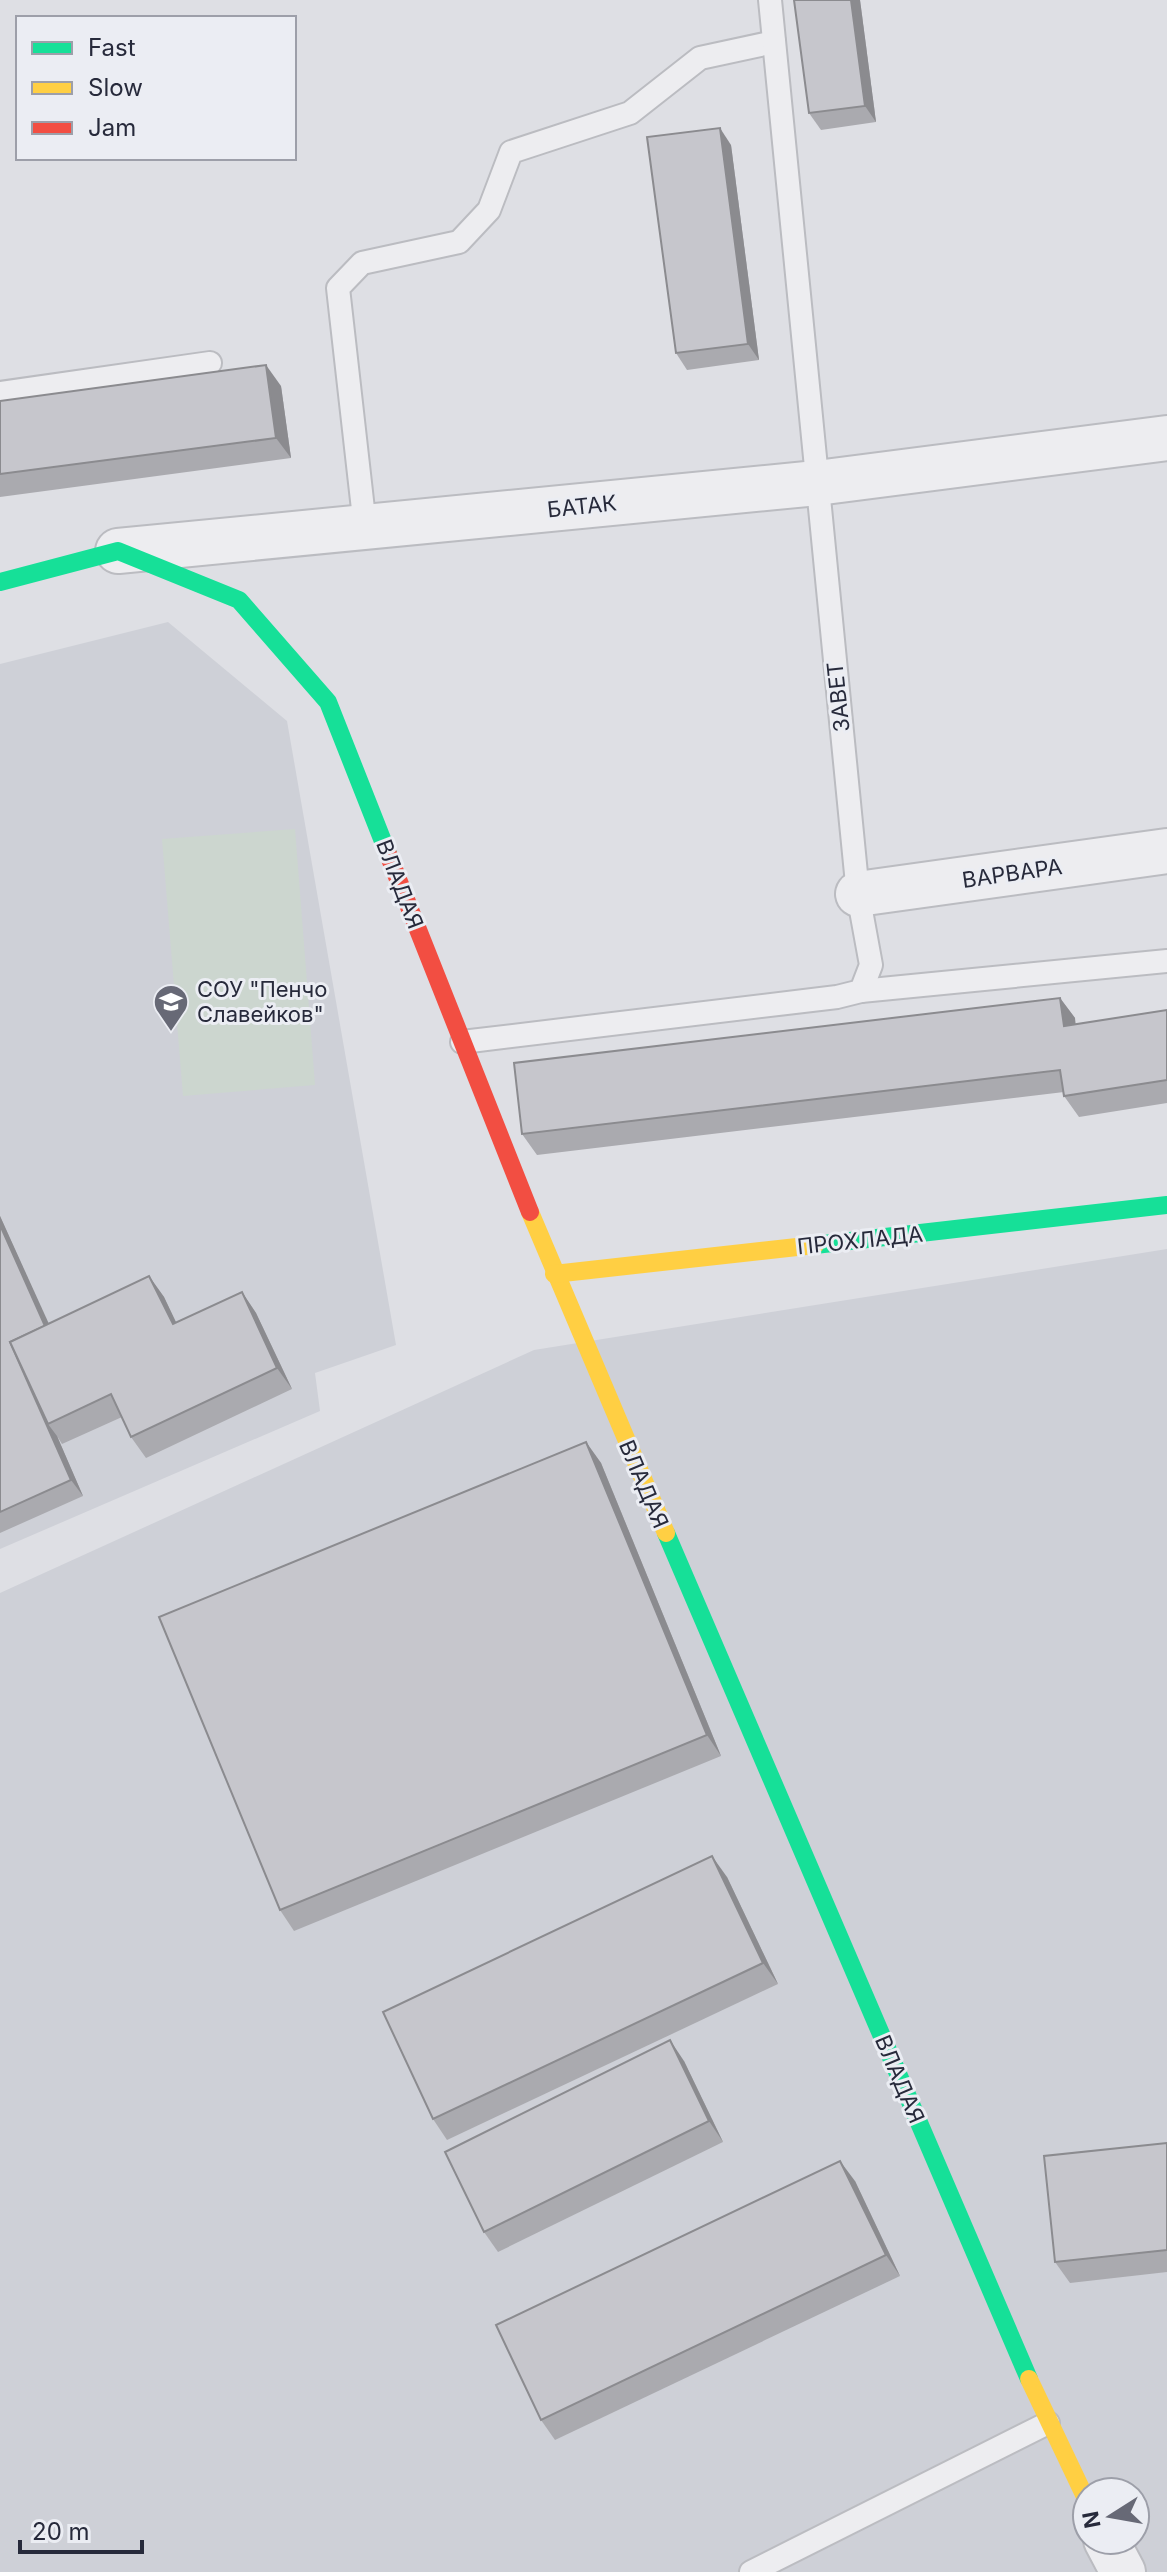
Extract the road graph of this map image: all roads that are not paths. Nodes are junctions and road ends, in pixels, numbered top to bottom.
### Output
1 (770, 0) edge
2 (774, 42) junction
3 (210, 363) dead end
4 (0, 393) edge
5 (1167, 438) edge
6 (817, 483) junction
7 (365, 527) junction
8 (118, 551) junction
9 (0, 582) edge
10 (1167, 851) edge
11 (858, 894) junction
12 (1167, 961) edge
13 (861, 991) junction
14 (462, 1042) junction
15 (1167, 1205) edge
16 (554, 1274) junction
17 (1048, 2423) junction
18 (1074, 2476) edge
19 (751, 2572) edge

1 - 2 lane, ЗАВЕТ
2 - 6 lane, ЗАВЕТ
2 - 7 lane
3 - 4 lane
5 - 6 street, БАТАК
6 - 7 street, БАТАК
6 - 11 lane, ЗАВЕТ
7 - 8 street, БАТАК
8 - 9 street, БАТАК
8 - 14 street, ВЛАДАЯ
10 - 11 street, ВАРВАРА
11 - 13 lane, ЗАВЕТ
12 - 13 lane
13 - 14 lane
14 - 16 street, ВЛАДАЯ
15 - 16 street, ПРОХЛАДА
16 - 17 street, ВЛАДАЯ
17 - 18 street, ВЛАДАЯ
17 - 19 lane

